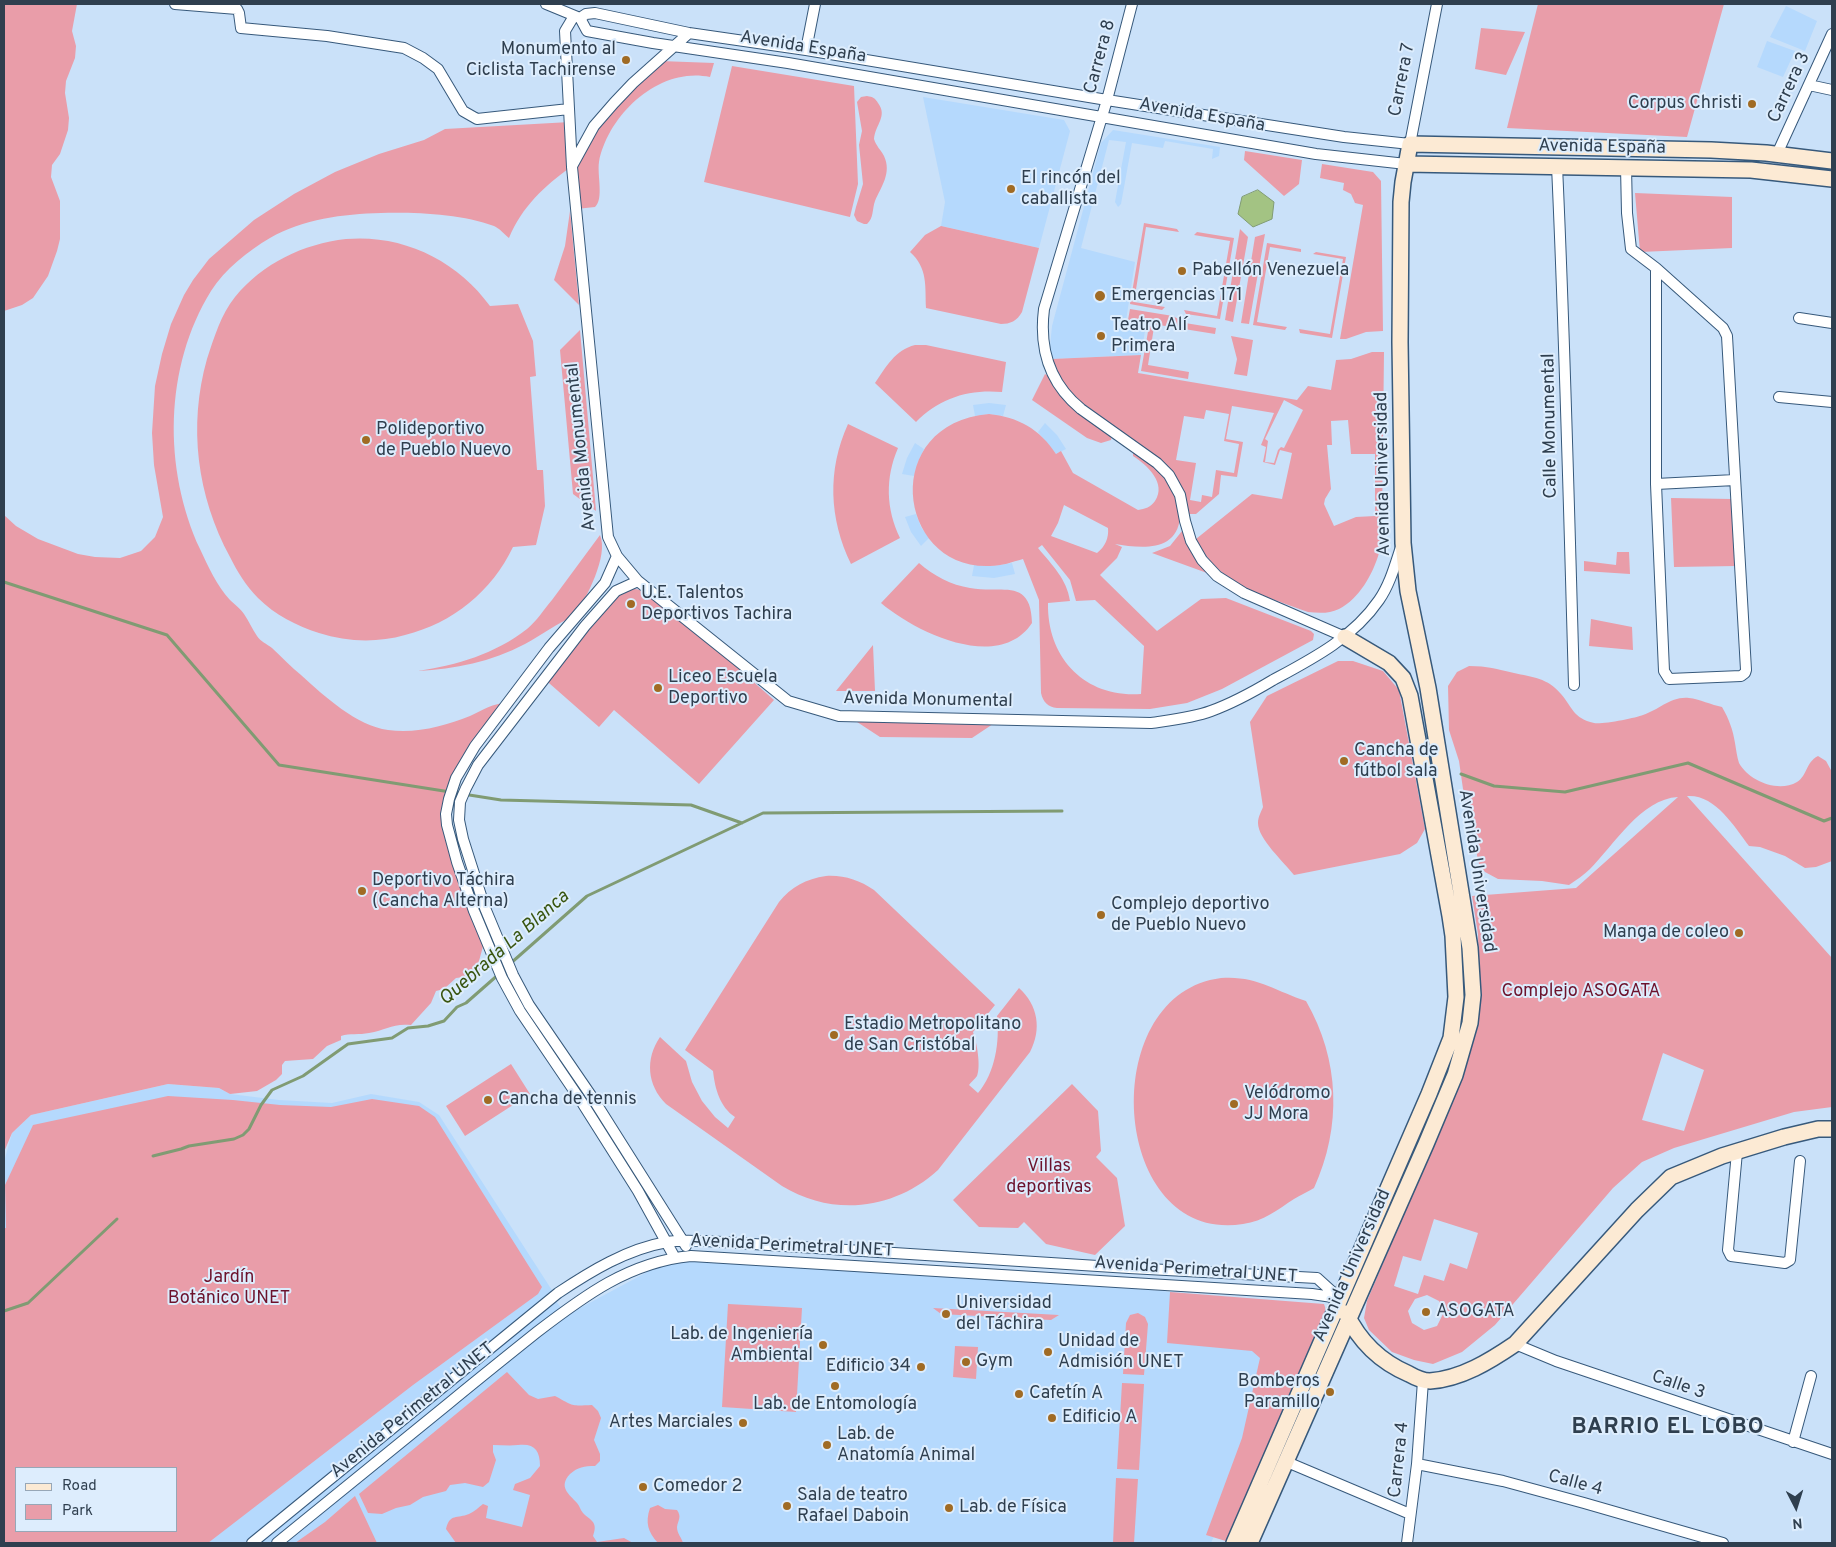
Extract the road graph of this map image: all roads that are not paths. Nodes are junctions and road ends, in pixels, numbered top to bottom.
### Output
1 (175, 4) edge
2 (546, 4) edge
3 (815, 4) edge
4 (1132, 4) edge
5 (1438, 4) edge
6 (577, 17) junction
7 (689, 33) junction
8 (1832, 34) edge
9 (674, 46) junction
10 (806, 50) junction
11 (1809, 86) junction
12 (1832, 90) edge
13 (1107, 100) junction
14 (569, 109) junction
15 (1101, 118) junction
16 (1410, 144) junction
17 (1777, 154) junction
18 (1832, 161) edge
19 (1406, 164) junction
20 (1557, 166) junction
21 (572, 167) junction
22 (1626, 167) junction
23 (1832, 179) edge
24 (1656, 268) junction
25 (1799, 318) dead end
26 (1832, 323) edge
27 (1779, 397) dead end
28 (1832, 402) edge
29 (1735, 480) junction
30 (1656, 484) junction
31 (1402, 543) junction
32 (617, 556) junction
33 (638, 581) junction
34 (1345, 637) junction
35 (532, 671) junction
36 (544, 680) junction
37 (1574, 685) dead end
38 (1832, 1129) edge
39 (1737, 1152) junction
40 (1800, 1161) dead end
41 (683, 1241) junction
42 (667, 1242) junction
43 (691, 1256) junction
44 (675, 1258) junction
45 (1129, 1268) junction
46 (1151, 1269) junction
47 (1128, 1283) junction
48 (1150, 1284) junction
49 (1339, 1298) junction
50 (1350, 1320) junction
51 (1515, 1344) junction
52 (1811, 1376) dead end
53 (1423, 1381) junction
54 (1793, 1442) junction
55 (1832, 1454) edge
56 (1286, 1462) junction
57 (1417, 1464) junction
58 (1410, 1514) junction
59 (252, 1543) edge
60 (277, 1543) edge
61 (1234, 1543) edge
62 (1250, 1543) edge
63 (1407, 1543) edge
64 (1723, 1543) edge

1 - 14 street
2 - 6 street
3 - 10 street
4 - 13 street, Carrera 8
5 - 16 street, Carrera 7
6 - 7 street, Avenida España
6 - 9 street, Avenida España
6 - 14 street, Avenida Monumental
7 - 9 street
7 - 10 street, Avenida España
8 - 11 street, Carrera 3
9 - 15 street, Avenida España
9 - 21 street
10 - 13 street, Avenida España
11 - 12 street
11 - 17 street, Carrera 3
13 - 15 street, Carrera 8
13 - 16 street, Avenida España
14 - 21 street, Avenida Monumental
15 - 19 street, Avenida España
15 - 34 street, Carrera 8
16 - 17 street, Avenida España
16 - 19 street, Carrera 7
17 - 18 street, Avenida España
19 - 20 street, Avenida España
19 - 31 street, Avenida Universidad
20 - 22 street, Avenida España
20 - 37 street, Calle Monumental
21 - 32 street, Avenida Monumental
22 - 23 street, Avenida España
22 - 24 street
24 - 29 street
24 - 30 street
25 - 26 street
27 - 28 street
29 - 30 street
29 - 30 street
31 - 34 street, Avenida Monumental
31 - 50 street, Avenida Universidad
32 - 33 street, Avenida Monumental
32 - 35 street
33 - 34 street, Avenida Monumental
33 - 36 street
34 - 49 street, Avenida Universidad
35 - 36 street
35 - 42 street
36 - 41 street
38 - 39 street
39 - 40 street
39 - 51 street
41 - 42 street
41 - 43 street
41 - 45 street
42 - 44 street
42 - 59 street
43 - 44 street, Avenida Perimetral UNET
43 - 47 street, Avenida Perimetral UNET
44 - 60 street, Avenida Perimetral UNET
45 - 46 street
45 - 47 street
46 - 48 street
46 - 49 street
47 - 48 street, Avenida Perimetral UNET
48 - 49 street, Avenida Perimetral UNET
49 - 50 street
49 - 61 street, Avenida Universidad
50 - 53 street
50 - 56 street, Avenida Universidad
51 - 53 street
51 - 54 street, Calle 3
52 - 54 street
53 - 57 street, Carrera 4
54 - 55 street, Calle 3
56 - 58 street
56 - 62 street, Avenida Universidad
57 - 58 street, Carrera 4
57 - 64 street, Calle 4
58 - 63 street, Carrera 4

